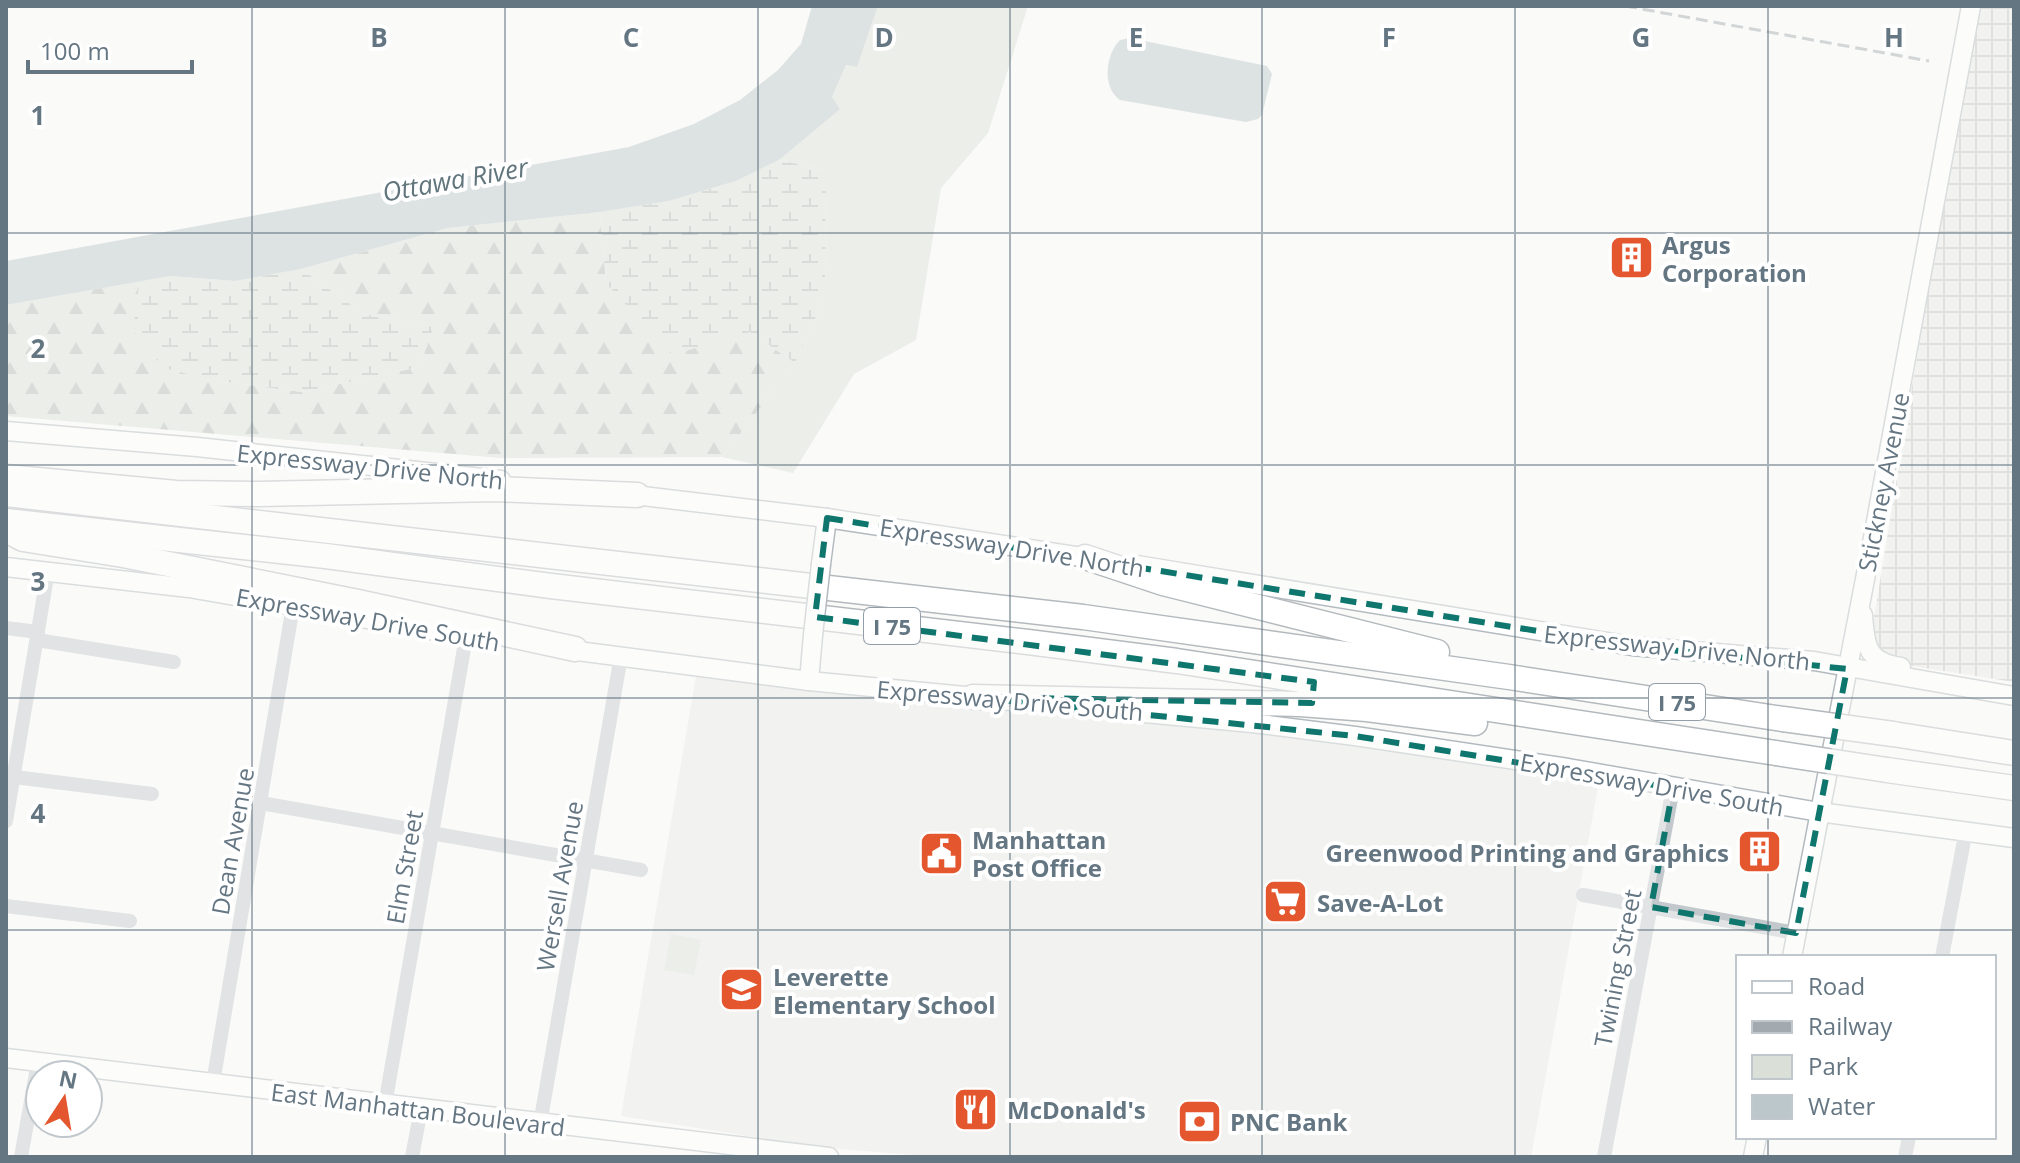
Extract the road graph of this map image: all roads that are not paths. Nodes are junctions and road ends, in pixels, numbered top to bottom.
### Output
1 (1971, 6) edge
2 (6, 431) edge
3 (6, 477) edge
4 (6, 494) edge
5 (637, 495) junction
6 (827, 518) junction
7 (6, 521) edge
8 (6, 530) edge
9 (1085, 557) junction
10 (6, 567) edge
11 (48, 571) junction
12 (1862, 593) junction
13 (293, 606) junction
14 (6, 628) edge
15 (37, 636) junction
16 (466, 637) junction
17 (575, 649) junction
18 (621, 656) junction
19 (174, 662) dead end
20 (1847, 669) junction
21 (809, 681) junction
22 (1571, 686) junction
23 (2014, 687) edge
24 (2014, 696) edge
25 (973, 697) junction
26 (1776, 753) junction
27 (2014, 753) edge
28 (10, 776) edge
29 (1673, 788) junction
30 (2014, 788) edge
31 (152, 794) dead end
32 (261, 803) junction
33 (1819, 812) junction
34 (6, 821) edge
35 (1966, 830) junction
36 (433, 834) junction
37 (2014, 838) edge
38 (587, 860) junction
39 (641, 870) dead end
40 (1583, 895) dead end
41 (6, 906) edge
42 (1651, 907) junction
43 (130, 921) dead end
44 (1796, 933) junction
45 (1792, 955) edge
46 (1942, 955) edge
47 (104, 1070) edge
48 (213, 1083) junction
49 (385, 1105) junction
50 (421, 1109) junction
51 (540, 1124) junction
52 (715, 1151) edge
53 (412, 1157) edge
54 (829, 1157) edge
55 (1604, 1157) edge

1 - 12 main road, Stickney Avenue
2 - 5 main road, Expressway Drive North
3 - 5 highway
4 - 22 highway, I 75
5 - 6 main road, Expressway Drive North
6 - 9 main road, Expressway Drive North
6 - 21 main road, bridge
7 - 26 highway, I 75
8 - 17 highway
9 - 20 main road, Expressway Drive North
9 - 22 highway
10 - 11 main road, Expressway Drive South
11 - 13 main road, Expressway Drive South
11 - 15 street
12 - 20 main road, Stickney Avenue
12 - 23 main road
13 - 16 main road, Expressway Drive South
13 - 32 street, Dean Avenue
14 - 15 street
15 - 19 street
15 - 28 street
16 - 17 main road, Expressway Drive South
16 - 36 street, Elm Street
17 - 18 main road, Expressway Drive South
18 - 21 main road, Expressway Drive South
18 - 38 street, Wersell Avenue
20 - 24 main road, Expressway Drive North
20 - 33 main road, Stickney Avenue
21 - 25 main road, Expressway Drive South
22 - 27 highway, I 75, bridge
25 - 26 highway
25 - 29 main road, Expressway Drive South
26 - 30 highway, I 75, bridge
28 - 31 street
28 - 34 street
29 - 33 main road, Expressway Drive South
29 - 42 street, Twining Street
32 - 36 street
32 - 48 street, Dean Avenue
33 - 35 main road, Expressway Drive South
33 - 44 main road, Stickney Avenue
35 - 37 main road, Expressway Drive South
35 - 46 street
36 - 38 street
36 - 49 street, Elm Street
38 - 39 street
38 - 51 street, Wersell Avenue
40 - 42 street
41 - 43 street
42 - 44 street
42 - 55 street, Twining Street
44 - 45 main road, Stickney Avenue
47 - 48 main road, East Manhattan Boulevard
48 - 49 main road, East Manhattan Boulevard
49 - 50 main road, East Manhattan Boulevard
50 - 51 main road, East Manhattan Boulevard
50 - 53 street
51 - 52 main road, East Manhattan Boulevard
52 - 54 main road, East Manhattan Boulevard

